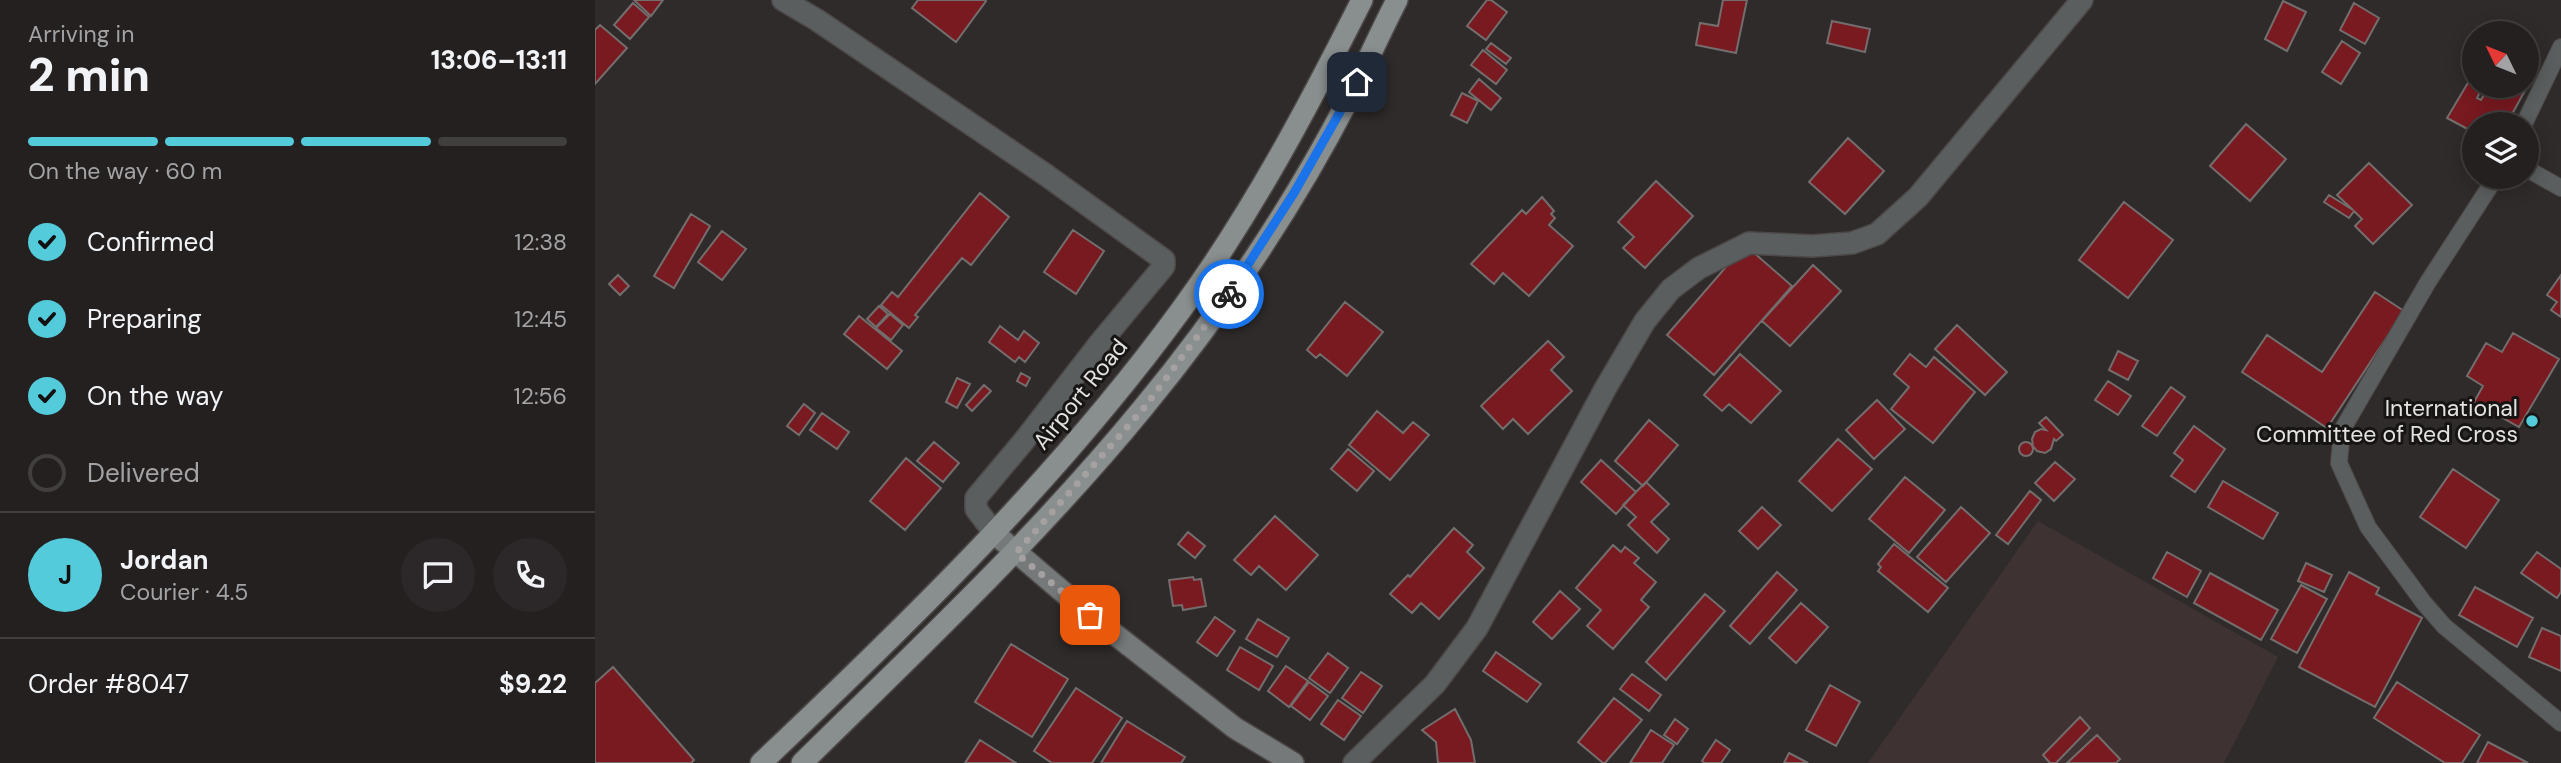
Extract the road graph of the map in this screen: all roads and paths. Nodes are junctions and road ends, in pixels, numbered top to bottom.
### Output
1 (783, 0) edge
2 (1362, 0) edge
3 (1397, 0) edge
4 (2082, 0) edge
5 (2561, 47) edge
6 (2530, 112) edge
7 (2539, 176) edge
8 (2561, 188) edge
9 (2487, 189) edge
10 (995, 534) junction
11 (1016, 553) junction
12 (2561, 723) edge
13 (761, 763) edge
14 (801, 763) edge
15 (1293, 763) edge
16 (1354, 763) edge

1 - 10 street
2 - 10 main road, Airport Road
3 - 11 main road
4 - 16 street
5 - 6 lane
7 - 8 lane
9 - 12 lane
10 - 11 main road
10 - 13 main road, Airport Road
11 - 14 main road
11 - 15 main road

